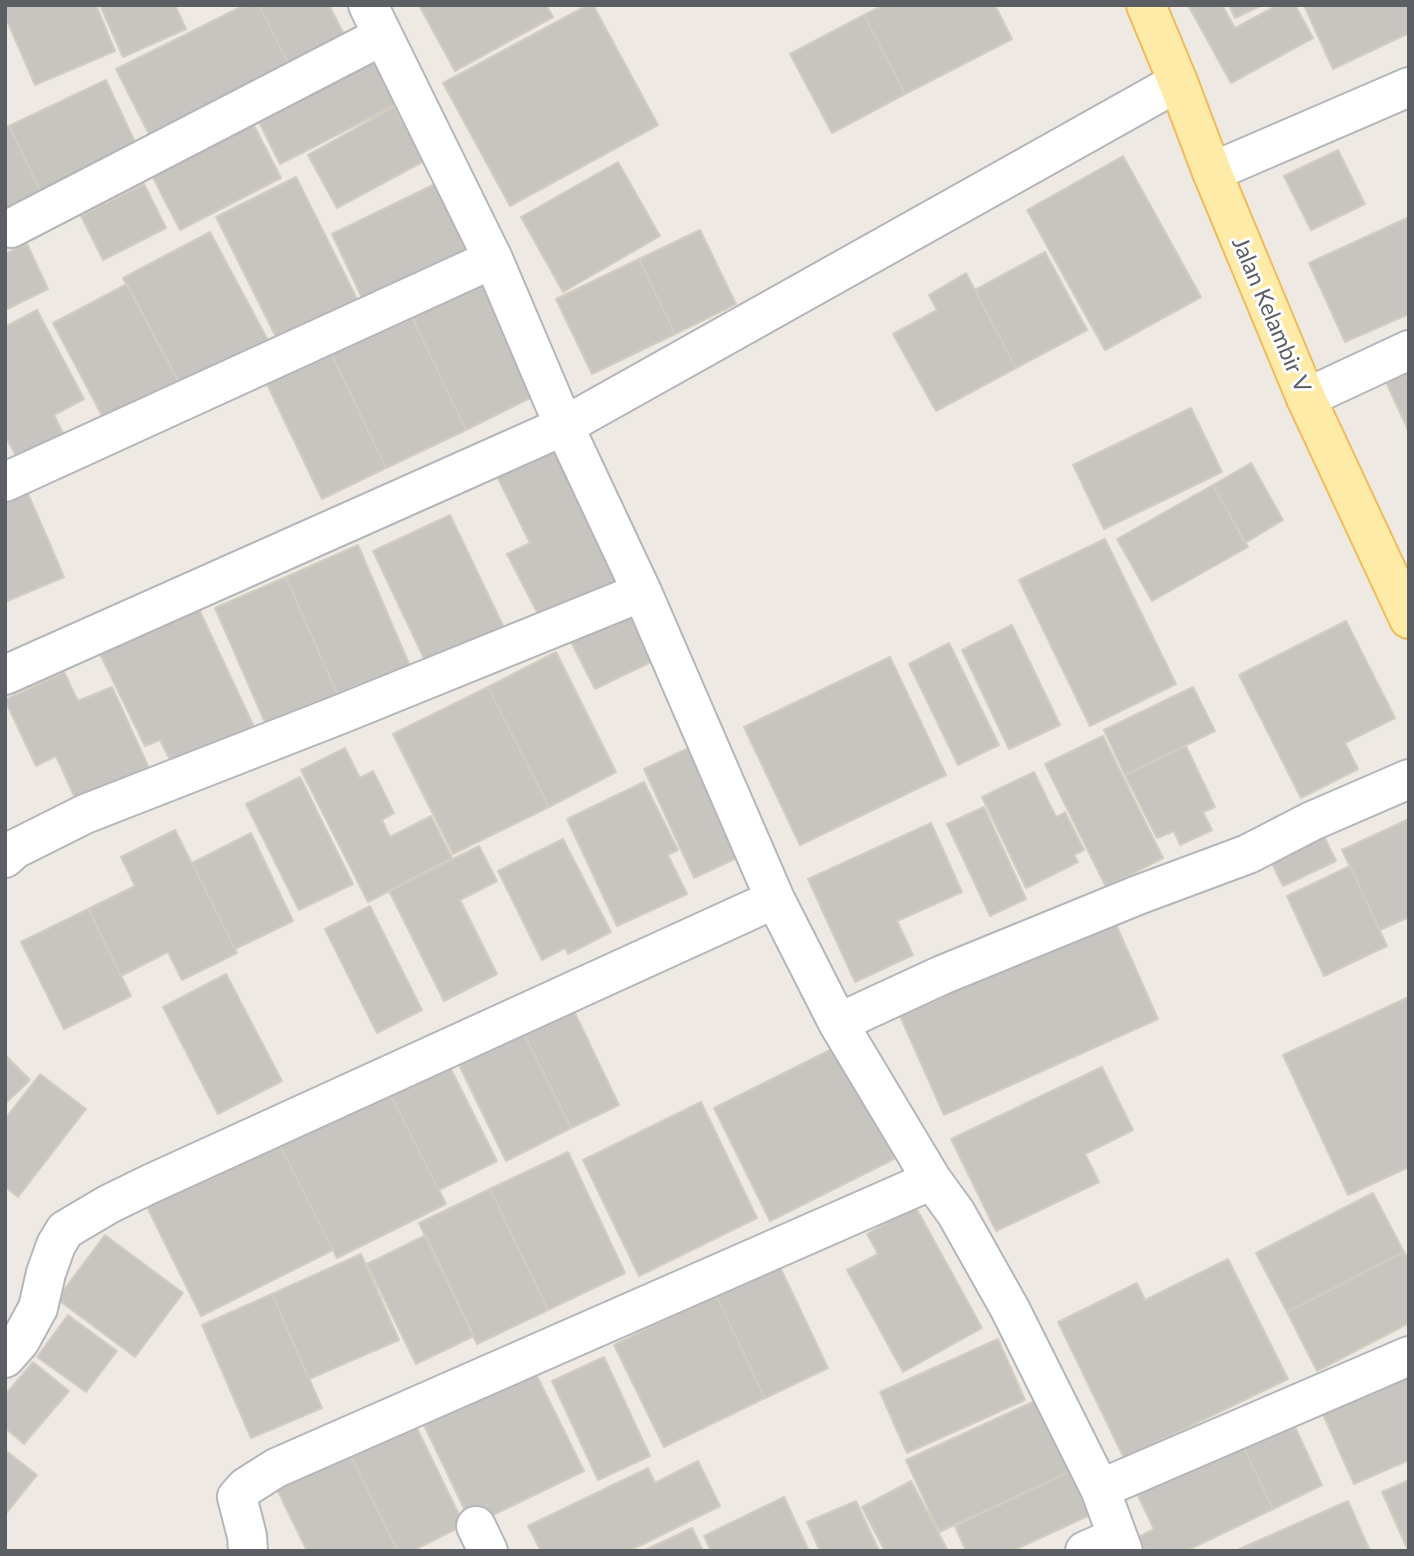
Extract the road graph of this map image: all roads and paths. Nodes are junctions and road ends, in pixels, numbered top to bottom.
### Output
1 (1146, 5) edge
2 (375, 21) edge
3 (1178, 82) junction
4 (1409, 87) edge
5 (1212, 172) junction
6 (11, 228) dead end
7 (493, 259) junction
8 (1409, 350) edge
9 (1306, 398) junction
10 (564, 426) junction
11 (5, 482) edge
12 (642, 592) junction
13 (1409, 619) edge
14 (5, 675) edge
15 (1409, 779) edge
16 (5, 858) edge
17 (775, 899) junction
18 (838, 1023) junction
19 (932, 1180) junction
20 (1409, 1356) edge
21 (5, 1358) edge
22 (1100, 1489) junction
23 (1108, 1546) edge
24 (248, 1551) edge

1 - 3 main road, Jalan Kelambir V
2 - 6 street
2 - 7 street
3 - 5 main road, Jalan Kelambir V
3 - 10 street
4 - 5 street
5 - 9 main road, Jalan Kelambir V
7 - 10 street
7 - 11 street
8 - 9 street
9 - 13 main road, Jalan Kelambir V
10 - 12 street
10 - 14 street
12 - 16 street
12 - 17 street
15 - 18 street
17 - 18 street
17 - 21 street
18 - 19 street
19 - 22 street
19 - 24 street
20 - 22 street
22 - 23 street

